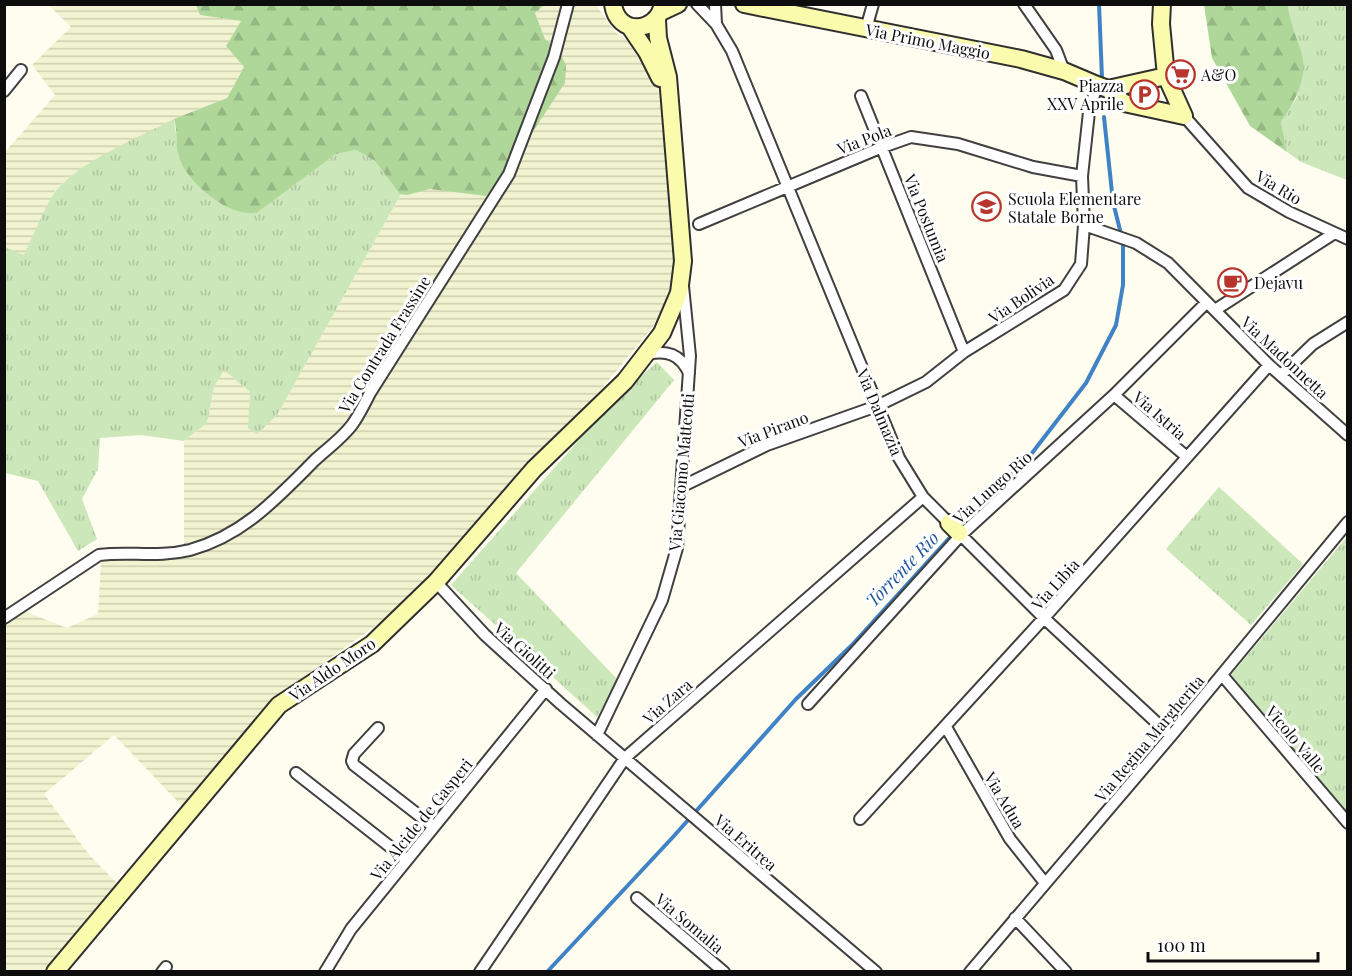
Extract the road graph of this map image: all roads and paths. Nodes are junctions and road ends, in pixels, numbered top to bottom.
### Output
1 (568, 4) edge
2 (613, 4) edge
3 (678, 4) edge
4 (698, 4) edge
5 (715, 4) edge
6 (744, 4) edge
7 (873, 4) edge
8 (1024, 4) edge
9 (1162, 4) edge
10 (660, 12) edge
11 (716, 24) junction
12 (630, 27) junction
13 (866, 29) junction
14 (21, 70) dead end
15 (1064, 71) junction
16 (1166, 76) junction
17 (1103, 87) junction
18 (4, 91) edge
19 (1175, 95) junction
20 (861, 96) dead end
21 (1155, 111) junction
22 (670, 113) junction
23 (1184, 116) junction
24 (880, 148) junction
25 (1082, 176) junction
26 (787, 186) junction
27 (699, 224) dead end
28 (1084, 225) junction
29 (1333, 234) junction
30 (1347, 239) edge
31 (681, 281) junction
32 (1210, 307) junction
33 (1347, 322) edge
34 (964, 352) junction
35 (648, 354) junction
36 (1269, 366) junction
37 (689, 373) junction
38 (1281, 375) junction
39 (1114, 395) junction
40 (877, 406) junction
41 (1347, 435) edge
42 (1187, 457) junction
43 (683, 486) junction
44 (923, 497) junction
45 (1347, 522) edge
46 (956, 530) junction
47 (436, 582) junction
48 (4, 618) edge
49 (1044, 618) junction
50 (1222, 675) junction
51 (546, 689) junction
52 (808, 704) dead end
53 (946, 727) junction
54 (378, 728) dead end
55 (597, 735) junction
56 (1171, 736) junction
57 (625, 758) junction
58 (296, 773) dead end
59 (860, 819) dead end
60 (1347, 823) edge
61 (434, 828) junction
62 (407, 861) junction
63 (1045, 883) junction
64 (637, 898) dead end
65 (1015, 918) junction
66 (55, 972) edge
67 (325, 972) edge
68 (480, 972) edge
69 (724, 972) edge
70 (876, 972) edge
71 (970, 972) edge
72 (1066, 972) edge

1 - 48 street, Via Contrada Frassine
2 - 12 street, Via Giacomo Matteotti
3 - 10 street
4 - 11 street
5 - 11 street, Via Dalmazia
6 - 13 street, Via Primo Maggio
7 - 13 street
8 - 15 street
9 - 16 street
10 - 12 street
10 - 22 street, Via Giacomo Matteotti
11 - 26 street, Via Dalmazia
12 - 22 street, Via Giacomo Matteotti
13 - 15 street, Via Primo Maggio
14 - 18 street
15 - 17 street, Via Primo Maggio
16 - 17 street
16 - 19 street
17 - 21 street, Via Primo Maggio
17 - 25 street, Via Bolivia
19 - 21 street
19 - 23 street
20 - 24 street, Via Postumia
21 - 23 street, Via Primo Maggio
22 - 31 street, Via Giacomo Matteotti
23 - 29 street, Via Rio
24 - 25 street, Via Pola
24 - 26 street, Via Pola
24 - 34 street, Via Postumia
25 - 28 street, Via Bolivia
26 - 27 street, Via Pola
26 - 40 street, Via Dalmazia
28 - 32 street, Via Madonnetta
28 - 34 street, Via Bolivia
29 - 30 street, Via Rio
29 - 32 street, Via Lungo Rio
31 - 35 street, Via Giacomo Matteotti
31 - 37 street, Via Giacomo Matteotti
32 - 36 street, Via Madonnetta
32 - 39 street, Via Lungo Rio
33 - 38 street
34 - 40 street, Via Bolivia
35 - 37 street, Via Giacomo Matteotti
35 - 47 street, Via Aldo Moro
36 - 38 street, Via Madonnetta
36 - 42 street, Via Libia
37 - 43 street, Via Giacomo Matteotti
38 - 41 street, Via Madonnetta
39 - 42 street, Via Istria
39 - 46 street, Via Lungo Rio
40 - 43 street, Via Pirano
40 - 44 street, Via Dalmazia
42 - 49 street, Via Libia
43 - 55 street, Via Giacomo Matteotti
44 - 46 street, Via Dalmazia
44 - 57 street, Via Zara
45 - 50 street, Via Regina Margherita
46 - 49 street, Via Dalmazia
46 - 52 street, Via Lungo Rio
47 - 51 street, Via Giolitti
47 - 66 street, Via Aldo Moro
49 - 53 street, Via Libia
49 - 56 street, Via Dalmazia
50 - 56 street, Via Regina Margherita
50 - 60 street, Vicolo Valle
51 - 55 street, Via Giolitti
51 - 61 street, Via Alcide de Gasperi
53 - 59 street, Via Libia
53 - 63 street, Via Adua
54 - 61 street
55 - 57 street, Via Eritrea
56 - 63 street, Via Regina Margherita
57 - 68 street, Via Zara
57 - 70 street, Via Eritrea
58 - 62 street
61 - 62 street, Via Alcide de Gasperi
62 - 67 street, Via Alcide de Gasperi
63 - 65 street, Via Regina Margherita
64 - 69 street, Via Somalia
65 - 71 street, Via Regina Margherita
65 - 72 street

